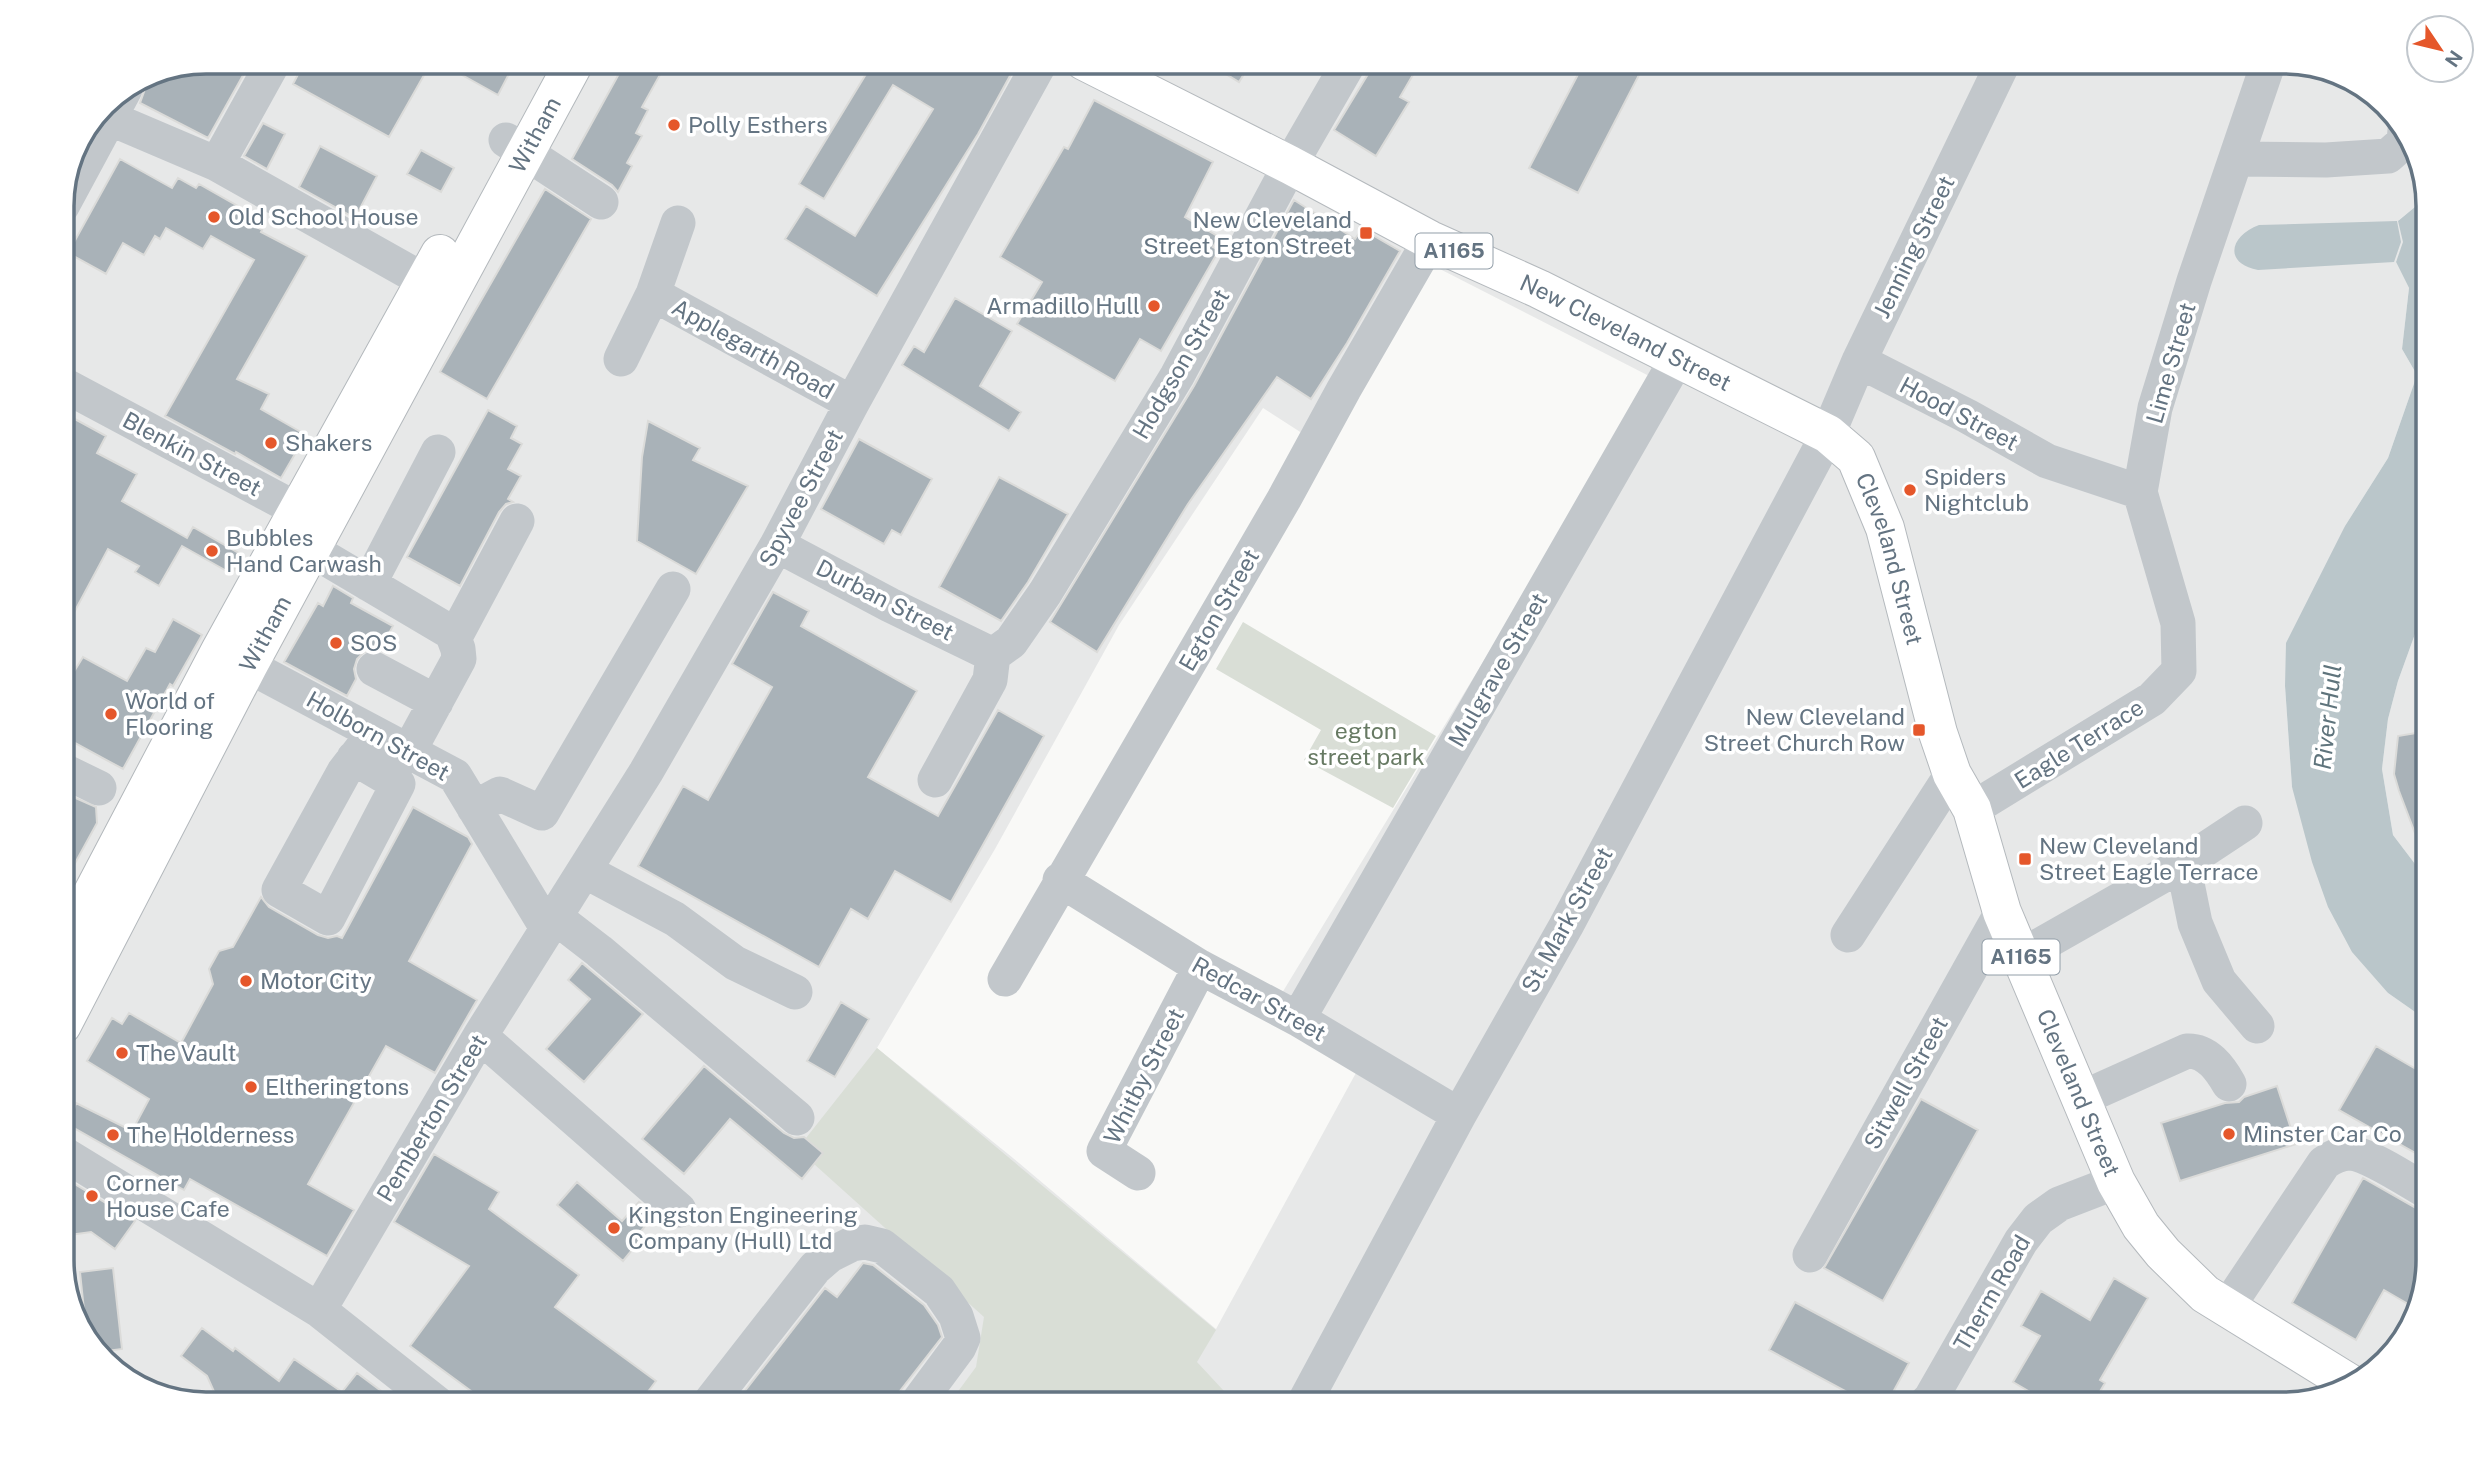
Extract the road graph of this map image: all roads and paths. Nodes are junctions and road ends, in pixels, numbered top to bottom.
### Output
1 (267, 74) edge
2 (546, 74) edge
3 (566, 74) edge
4 (1034, 74) edge
5 (1110, 74) edge
6 (1342, 74) edge
7 (1998, 74) edge
8 (2265, 74) edge
9 (120, 106) edge
10 (113, 111) edge
11 (2401, 145) edge
12 (516, 146) junction
13 (2236, 159) junction
14 (217, 164) junction
15 (1290, 165) junction
16 (77, 179) edge
17 (601, 202) dead end
18 (678, 223) dead end
19 (1430, 240) junction
20 (436, 288) junction
21 (653, 294) junction
22 (621, 359) dead end
23 (1677, 359) junction
24 (1859, 361) junction
25 (74, 391) edge
26 (852, 403) junction
27 (1828, 434) junction
28 (439, 452) dead end
29 (2140, 492) junction
30 (517, 521) dead end
31 (310, 528) junction
32 (777, 545) junction
33 (369, 584) junction
34 (673, 589) dead end
35 (455, 637) junction
36 (993, 654) junction
37 (234, 658) junction
38 (374, 668) dead end
39 (2179, 671) joint
40 (436, 702) junction
41 (409, 751) junction
42 (1952, 774) junction
43 (74, 776) edge
44 (935, 780) dead end
45 (99, 789) dead end
46 (474, 808) junction
47 (1972, 809) junction
48 (2245, 823) dead end
49 (2183, 864) junction
50 (585, 870) junction
51 (1060, 880) junction
52 (2002, 912) junction
53 (551, 922) junction
54 (74, 931) edge
55 (1848, 936) dead end
56 (2021, 956) junction
57 (1200, 967) junction
58 (1004, 979) dead end
59 (795, 992) dead end
60 (74, 1000) edge
61 (1298, 1018) junction
62 (2257, 1026) dead end
63 (480, 1037) junction
64 (2229, 1084) dead end
65 (2080, 1099) junction
66 (1459, 1115) junction
67 (797, 1118) dead end
68 (74, 1160) edge
69 (1138, 1173) dead end
70 (2116, 1182) junction
71 (2416, 1185) edge
72 (679, 1210) dead end
73 (1810, 1255) dead end
74 (2227, 1308) junction
75 (319, 1310) junction
76 (2342, 1379) edge
77 (423, 1392) edge
78 (718, 1392) edge
79 (926, 1392) edge
80 (1310, 1392) edge
81 (1934, 1392) edge

1 - 14 street
2 - 12 main road, Witham
3 - 12 main road, Witham
4 - 26 street, Spyvee Street
5 - 15 main road, New Cleveland Street / A1165
6 - 15 street, Hodgson Street
7 - 24 street, Jenning Street
8 - 13 street, Lime Street
9 - 14 street
10 - 16 street
11 - 13 street
12 - 17 street
12 - 20 main road, Witham
13 - 29 street, Lime Street
14 - 20 street
15 - 19 main road, New Cleveland Street / A1165
15 - 36 street, Hodgson Street
18 - 21 street, Applegarth Road
19 - 23 main road, New Cleveland Street / A1165
19 - 51 street, Egton Street
20 - 31 main road, Witham
21 - 22 street, Applegarth Road
21 - 26 street, Applegarth Road
23 - 27 main road, New Cleveland Street / A1165
23 - 61 street, Mulgrave Street
24 - 27 street, Jenning Street
24 - 29 street, Hood Street
25 - 31 street, Blenkin Street
26 - 32 street, Spyvee Street
27 - 42 main road, Cleveland Street / A1165
27 - 66 street, St. Mark Street
28 - 33 street
29 - 39 street, Lime Street
30 - 35 street
31 - 33 street, Blenkin Street
31 - 37 main road, Witham
32 - 36 street, Durban Street
32 - 50 street, Spyvee Street
33 - 35 street, Blenkin Street
34 - 46 street
35 - 40 street
36 - 44 street
37 - 41 street, Holborn Street
37 - 54 main road, Witham
37 - 60 main road, Witham
38 - 40 street
39 - 47 street, Eagle Terrace
40 - 41 street
41 - 46 street, Holborn Street
42 - 47 main road, Cleveland Street / A1165
42 - 55 street
43 - 45 street
46 - 53 street, Holborn Street
47 - 52 main road, Cleveland Street / A1165
48 - 49 street
49 - 56 street
49 - 62 street
50 - 53 street, Spyvee Street
50 - 59 street
51 - 57 street, Redcar Street
51 - 58 street, Egton Street
52 - 56 main road, Cleveland Street / A1165
52 - 73 street, Sitwell Street
53 - 63 street, Pemberton Street
53 - 67 street
56 - 65 main road, Cleveland Street / A1165
57 - 61 street, Redcar Street
57 - 69 street, Whitby Street
61 - 66 street, Redcar Street
63 - 72 street
63 - 75 street, Pemberton Street
64 - 65 street
65 - 70 main road, Cleveland Street / A1165
66 - 80 street, St. Mark Street
68 - 75 street
70 - 74 main road, Cleveland Street / A1165
70 - 81 street, Therm Road
71 - 74 street
74 - 76 main road, Cleveland Street / A1165
75 - 77 street
78 - 79 street

